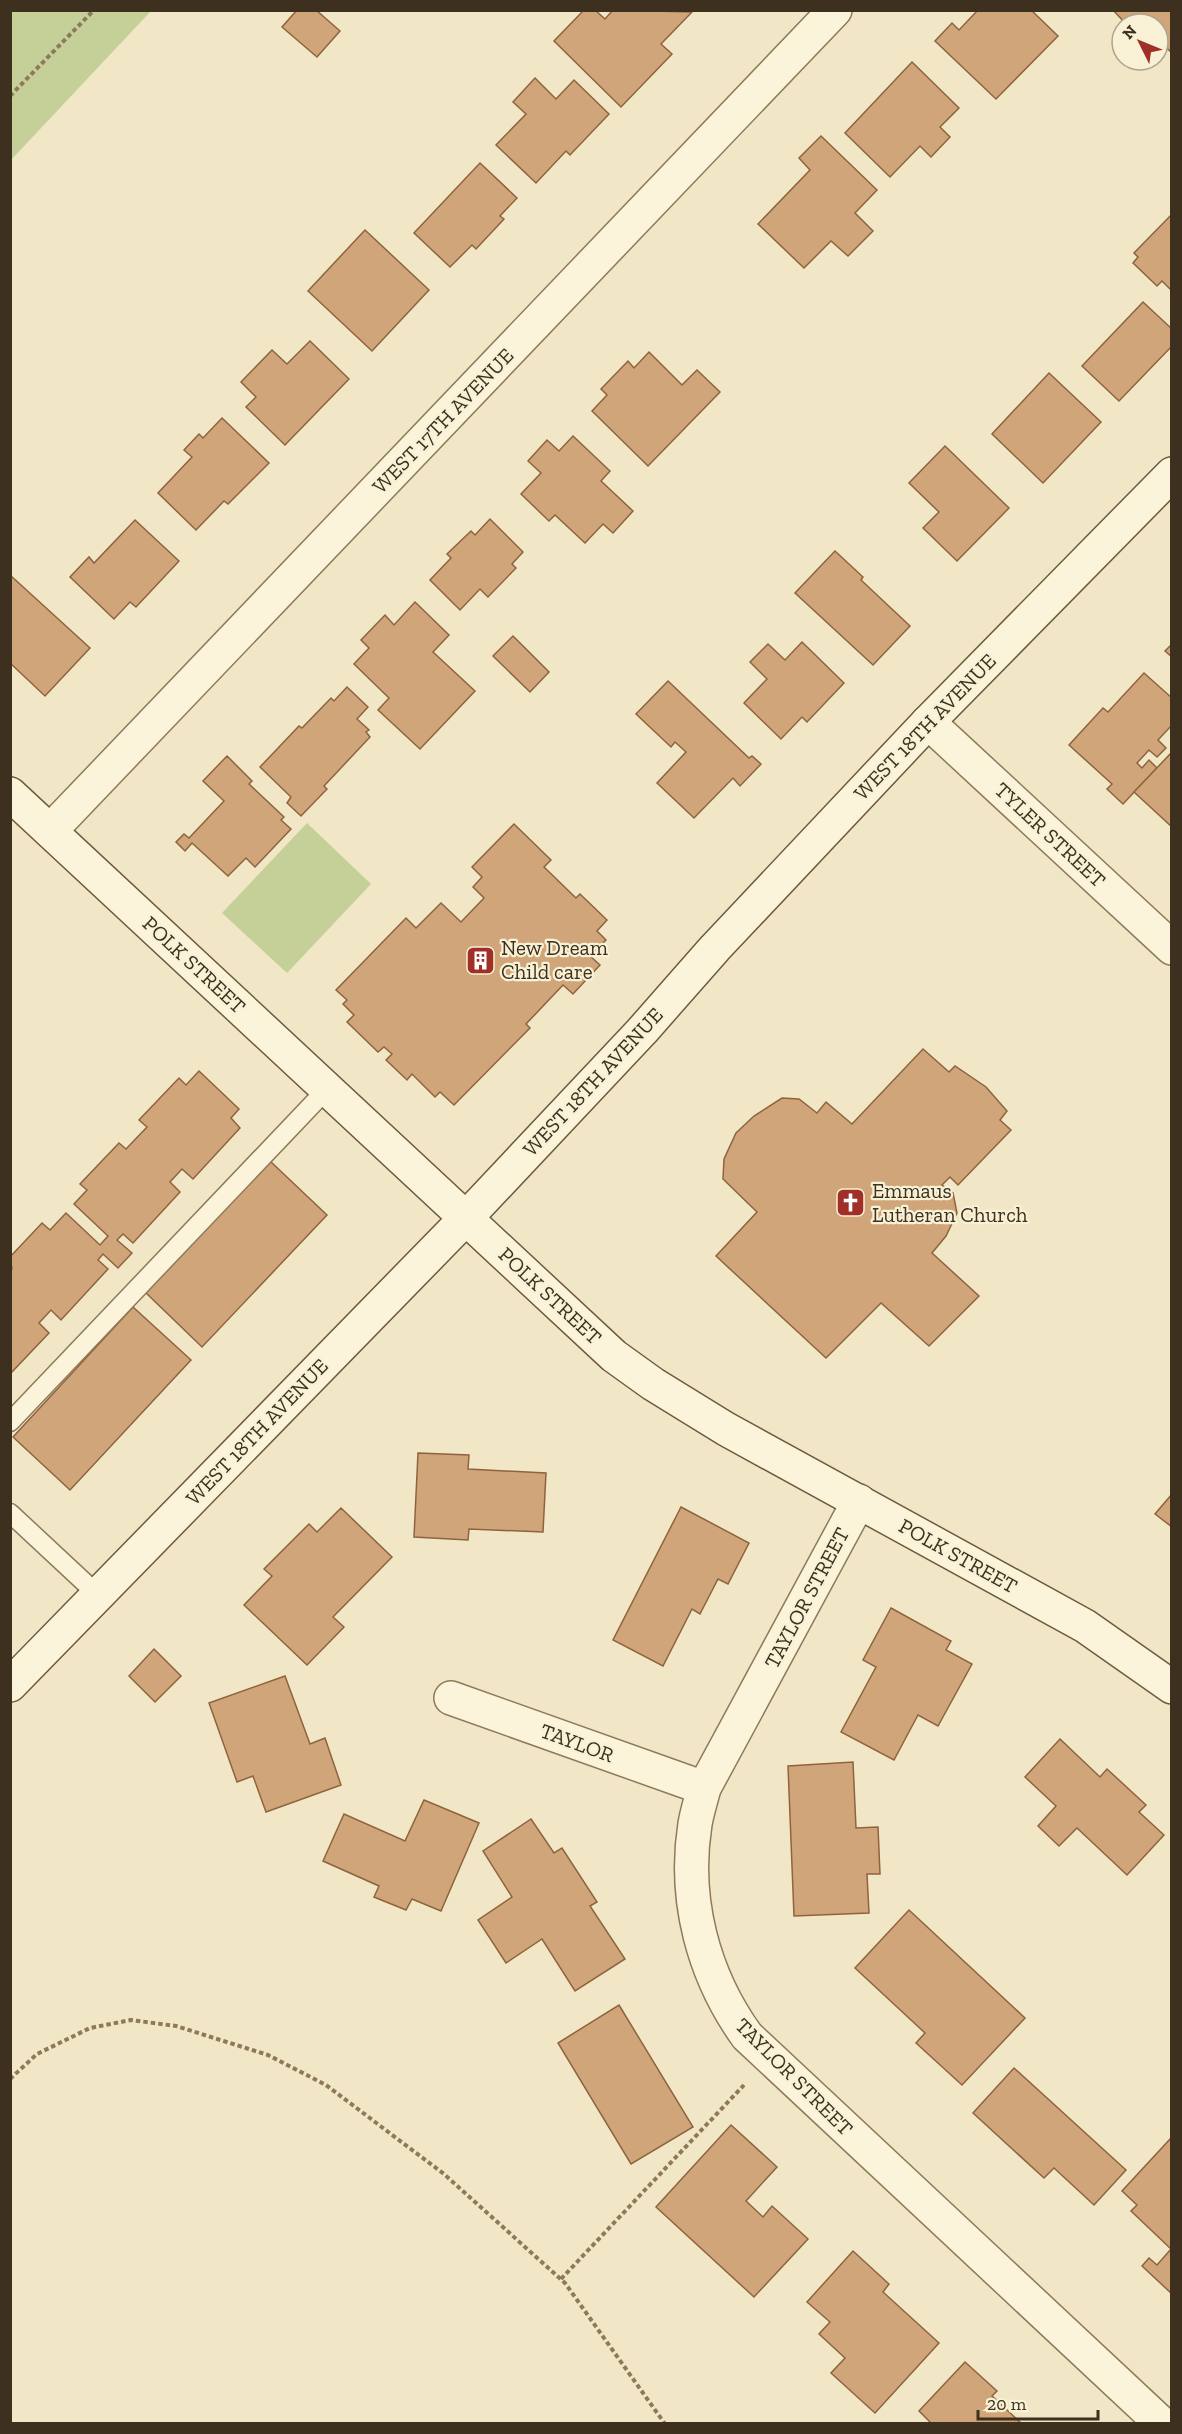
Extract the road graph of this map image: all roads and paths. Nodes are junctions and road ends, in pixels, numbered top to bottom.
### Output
1 (94, 10) edge
2 (835, 10) edge
3 (10, 96) edge
4 (1172, 474) edge
5 (928, 722) junction
6 (10, 794) edge
7 (50, 831) junction
8 (1172, 948) edge
9 (327, 1089) junction
10 (466, 1218) junction
11 (10, 1422) edge
12 (859, 1502) junction
13 (10, 1513) edge
14 (98, 1595) junction
15 (10, 1684) edge
16 (1172, 1687) edge
17 (451, 1698) dead end
18 (704, 1788) junction
19 (769, 2058) junction
20 (13, 2073) edge
21 (10, 2079) edge
22 (561, 2279) junction
23 (665, 2424) edge
24 (1162, 2424) edge

1 - 3 path
2 - 7 street, WEST 17TH AVENUE
4 - 5 street, WEST 18TH AVENUE
5 - 8 street, TYLER STREET
5 - 10 street, WEST 18TH AVENUE
6 - 7 street, POLK STREET
7 - 9 street, POLK STREET
9 - 10 street, POLK STREET
9 - 11 lane
10 - 12 street, POLK STREET
10 - 14 street, WEST 18TH AVENUE
12 - 16 street, POLK STREET
12 - 18 street, TAYLOR STREET
13 - 14 lane
14 - 15 street, WEST 18TH AVENUE
17 - 18 street, TAYLOR
18 - 19 street, TAYLOR STREET
19 - 22 path
19 - 24 street, TAYLOR STREET
20 - 21 path
20 - 22 path
22 - 23 path

